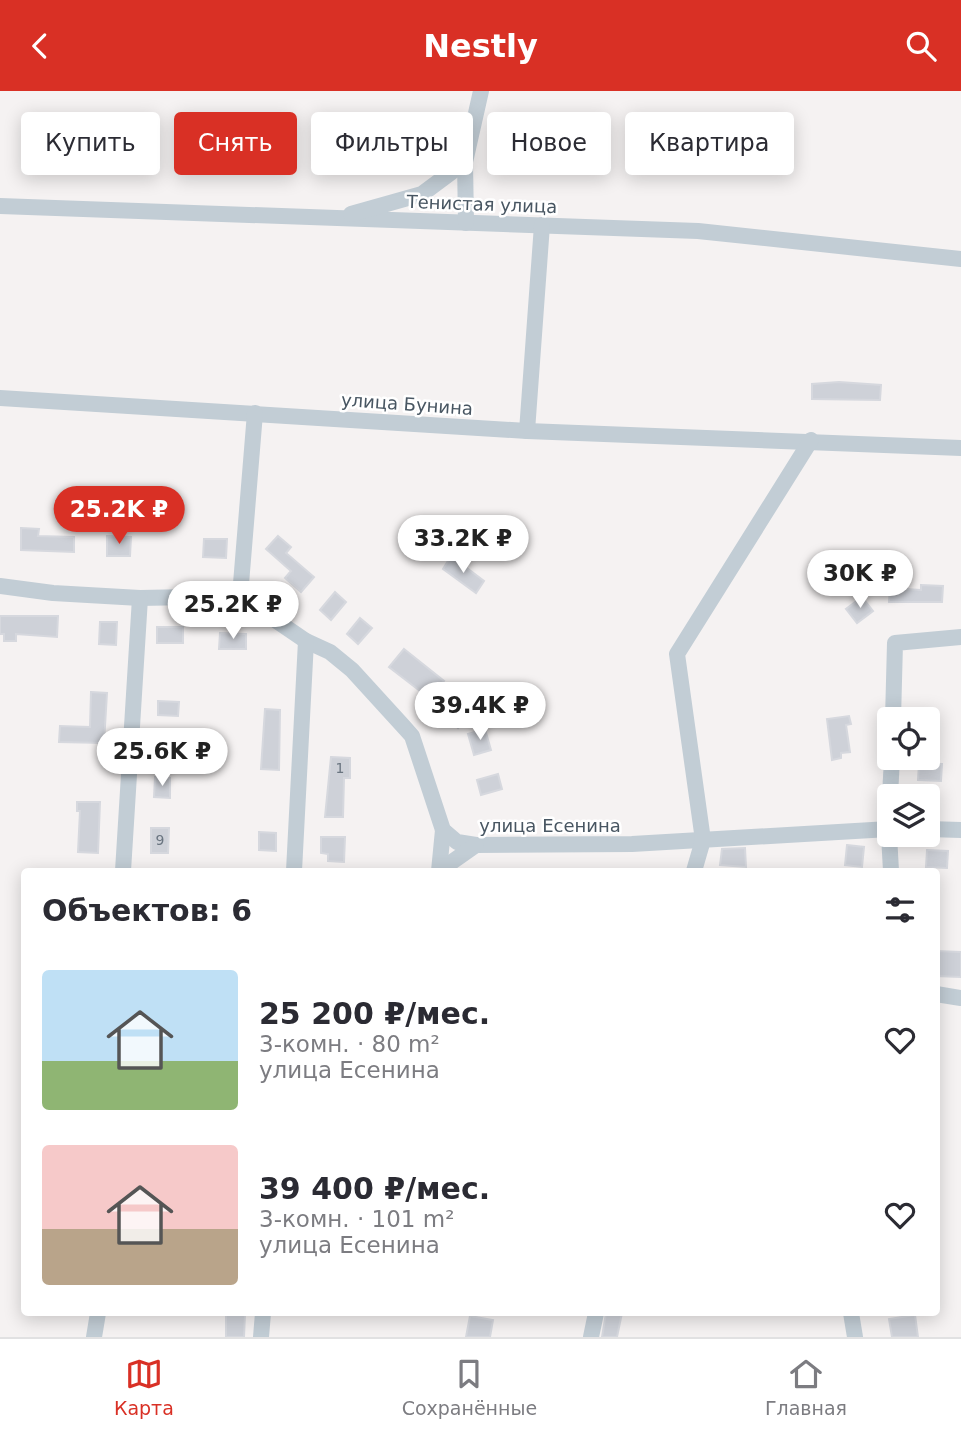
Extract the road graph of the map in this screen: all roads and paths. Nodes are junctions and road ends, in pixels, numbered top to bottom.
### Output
1 (481, 91) edge
2 (473, 126) edge
3 (448, 175) edge
4 (465, 175) edge
5 (0, 207) edge
6 (336, 218) junction
7 (466, 223) junction
8 (542, 225) junction
9 (961, 259) edge
10 (0, 398) edge
11 (255, 414) junction
12 (527, 431) junction
13 (811, 440) junction
14 (961, 449) edge
15 (0, 586) edge
16 (240, 596) junction
17 (139, 598) junction
18 (961, 637) edge
19 (306, 641) junction
20 (893, 707) edge
21 (940, 829) edge
22 (443, 830) junction
23 (961, 830) edge
24 (877, 831) edge
25 (703, 840) junction
26 (476, 845) junction
27 (890, 847) edge
28 (123, 868) edge
29 (294, 868) edge
30 (439, 868) edge
31 (446, 868) edge
32 (695, 868) edge
33 (891, 868) edge
34 (940, 995) edge
35 (961, 998) edge
36 (98, 1316) edge
37 (263, 1316) edge
38 (595, 1316) edge
39 (851, 1316) edge
40 (94, 1337) edge
41 (261, 1337) edge
42 (591, 1337) edge
43 (855, 1337) edge

1 - 2 street
3 - 6 street
4 - 7 street
5 - 6 street, Тенистая улица
6 - 7 street, Тенистая улица
7 - 8 street, Тенистая улица
8 - 9 street, Тенистая улица
8 - 12 street
10 - 11 street, улица Бунина
11 - 12 street, улица Бунина
11 - 16 street
12 - 13 street, улица Бунина
13 - 14 street, улица Бунина
13 - 25 street
15 - 17 street
16 - 17 street
16 - 19 street
17 - 28 street
18 - 20 street
19 - 22 street
19 - 29 street
21 - 23 street
22 - 26 street, улица Есенина
22 - 30 street
24 - 25 street, улица Есенина
25 - 26 street, улица Есенина
25 - 32 street
26 - 31 street
27 - 33 street
34 - 35 street
36 - 40 street
37 - 41 street
38 - 42 street
39 - 43 street

